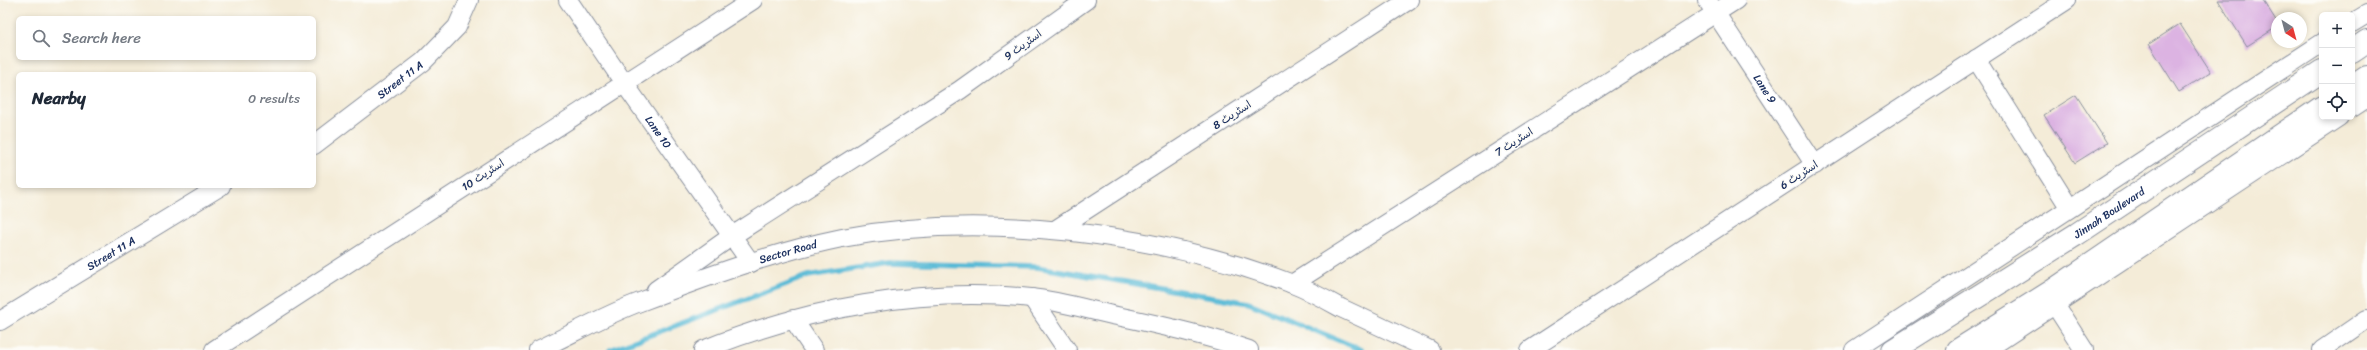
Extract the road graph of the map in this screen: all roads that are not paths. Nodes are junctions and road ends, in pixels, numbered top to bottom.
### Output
1 (469, 0) edge
2 (568, 0) edge
3 (727, 0) edge
4 (753, 0) edge
5 (1409, 0) edge
6 (1736, 0) edge
7 (2067, 0) edge
8 (1083, 1) edge
9 (1712, 6) edge
10 (2367, 14) edge
11 (721, 21) junction
12 (2355, 22) edge
13 (2367, 41) edge
14 (2319, 45) edge
15 (2355, 49) edge
16 (1976, 59) junction
17 (2319, 73) edge
18 (2367, 77) edge
19 (624, 83) junction
20 (2355, 85) edge
21 (2367, 98) edge
22 (2355, 106) edge
23 (2319, 109) edge
24 (2334, 120) edge
25 (2183, 134) junction
26 (316, 143) edge
27 (2196, 154) junction
28 (1815, 165) junction
29 (2219, 187) junction
30 (219, 188) edge
31 (2069, 207) junction
32 (1055, 230) junction
33 (732, 236) junction
34 (752, 263) junction
35 (1292, 284) junction
36 (1032, 298) junction
37 (639, 302) junction
38 (2055, 305) junction
39 (793, 319) junction
40 (2367, 319) edge
41 (0, 321) edge
42 (214, 350) edge
43 (538, 350) edge
44 (703, 350) edge
45 (814, 350) edge
46 (1067, 350) edge
47 (1248, 350) edge
48 (1430, 350) edge
49 (1530, 350) edge
50 (1854, 350) edge
51 (1893, 350) edge
52 (1958, 350) edge
53 (1986, 350) edge
54 (2084, 350) edge
55 (2322, 350) edge

1 - 26 street, Street 11 A
2 - 19 street, Lane 10
3 - 11 street
4 - 11 street, اسٹریٹ 10
5 - 32 street, اسٹریٹ 8
6 - 9 street, اسٹریٹ 7
7 - 16 street, اسٹریٹ 6
8 - 33 street, اسٹریٹ 9
9 - 28 street, Lane 9
9 - 35 street, اسٹریٹ 7
10 - 12 street
11 - 19 street, اسٹریٹ 10
13 - 15 street
14 - 25 street
16 - 28 street, اسٹریٹ 6
16 - 31 street
17 - 27 street, Jinnah Boulevard
18 - 20 street
19 - 33 street, Lane 10
19 - 42 street, اسٹریٹ 10
21 - 22 street
23 - 29 street
24 - 29 street
25 - 27 street
25 - 31 street
27 - 51 street, Jinnah Boulevard
28 - 49 street, اسٹریٹ 6
29 - 38 street
29 - 52 street
30 - 41 street, Street 11 A
31 - 50 street
32 - 34 street, Sector Road
32 - 35 street, Sector Road
33 - 34 street, Lane 10
33 - 37 street, اسٹریٹ 9
34 - 37 street, Sector Road
35 - 48 street, Sector Road
36 - 39 street
36 - 46 street
36 - 47 street
37 - 43 street, Sector Road
38 - 53 street
38 - 54 street
39 - 44 street
39 - 45 street
40 - 55 street

